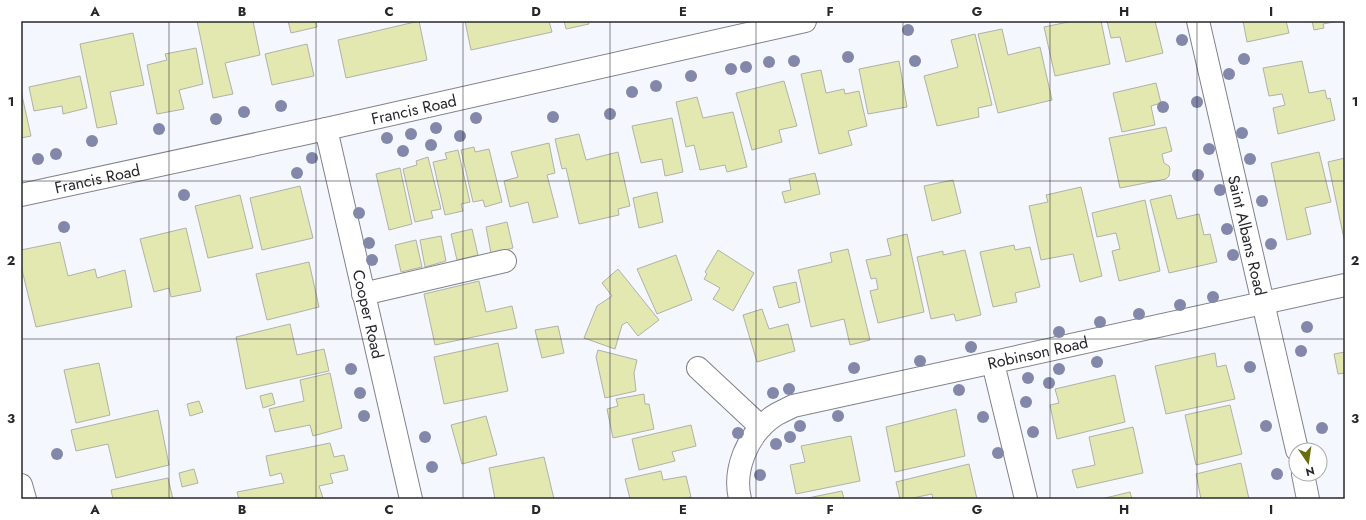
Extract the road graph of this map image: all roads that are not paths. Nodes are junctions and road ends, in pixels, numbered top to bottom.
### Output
1 (805, 21) edge
2 (1198, 21) edge
3 (776, 24) edge
4 (326, 129) junction
5 (21, 195) edge
6 (505, 260) dead end
7 (1345, 286) edge
8 (364, 294) junction
9 (1263, 304) junction
10 (993, 363) junction
11 (698, 368) dead end
12 (761, 426) junction
13 (1295, 442) edge
14 (1305, 482) edge
15 (21, 485) edge
16 (24, 499) edge
17 (411, 499) edge
18 (740, 499) edge
19 (1026, 499) edge
20 (1308, 499) edge

1 - 3 street, Francis Road
2 - 9 street, Saint Albans Road
3 - 4 street, Francis Road
4 - 5 street, Francis Road
4 - 8 street, Cooper Road
6 - 8 street
7 - 9 street, Robinson Road
8 - 17 street, Cooper Road
9 - 10 street, Robinson Road
9 - 13 street, Saint Albans Road
10 - 12 street, Robinson Road
10 - 19 street
11 - 12 street
12 - 18 street, Robinson Road
14 - 20 street
15 - 16 street

